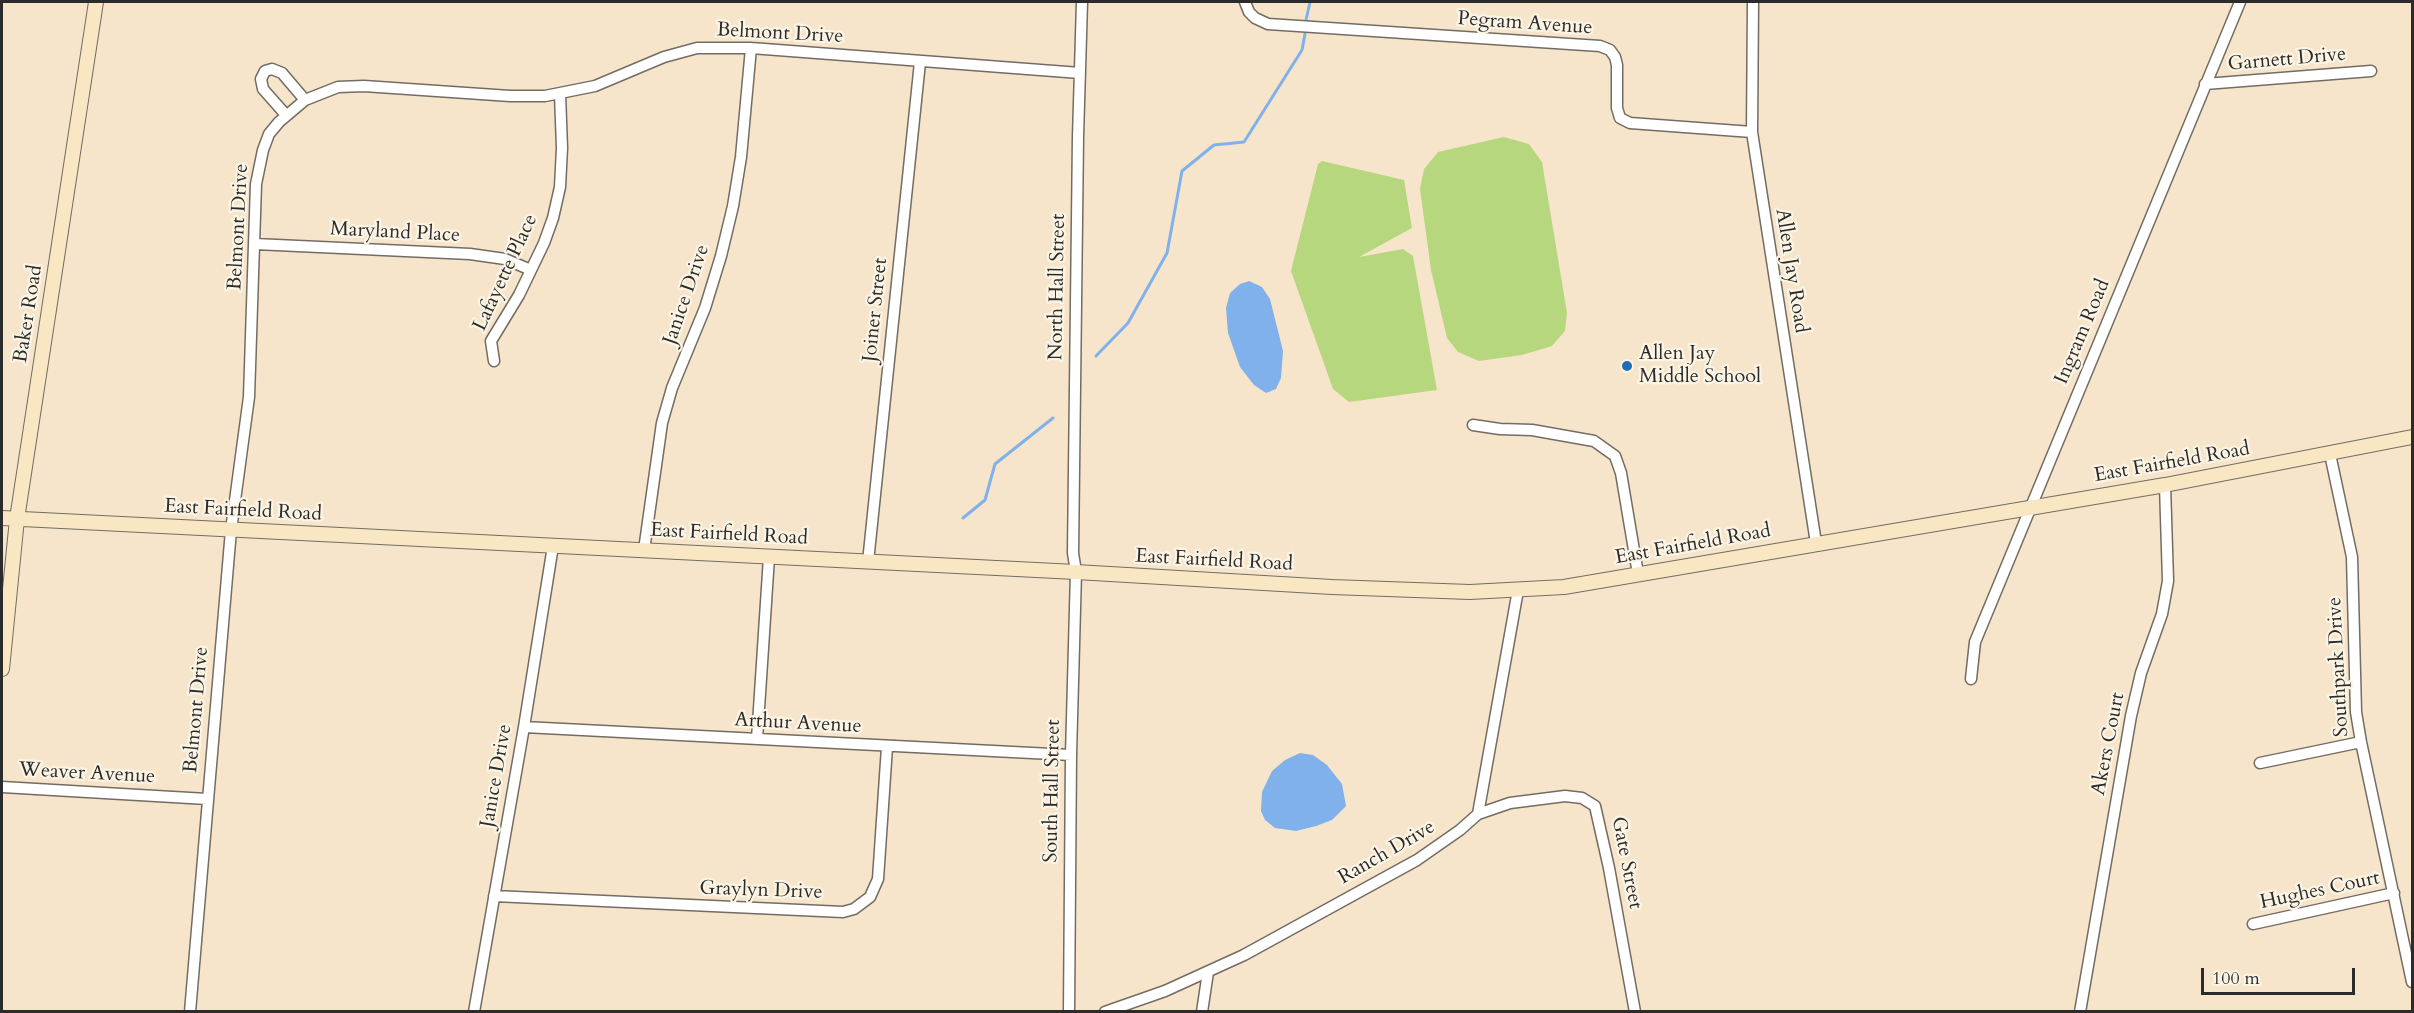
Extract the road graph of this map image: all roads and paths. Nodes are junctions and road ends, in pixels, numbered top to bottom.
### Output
1 (96, 2) edge
2 (1082, 2) edge
3 (1245, 2) edge
4 (1754, 2) edge
5 (2240, 2) edge
6 (751, 48) junction
7 (920, 62) junction
8 (2371, 71) dead end
9 (1080, 73) junction
10 (2205, 84) junction
11 (561, 94) junction
12 (305, 100) junction
13 (286, 115) junction
14 (1752, 132) junction
15 (255, 244) junction
16 (531, 270) junction
17 (494, 361) dead end
18 (1473, 425) dead end
19 (2412, 437) edge
20 (2330, 454) junction
21 (2165, 485) junction
22 (2029, 508) junction
23 (2, 518) edge
24 (17, 519) junction
25 (231, 530) junction
26 (1816, 543) junction
27 (553, 546) junction
28 (644, 550) junction
29 (769, 557) junction
30 (868, 562) junction
31 (1076, 572) junction
32 (1638, 574) junction
33 (1518, 590) junction
34 (2, 669) edge
35 (1971, 678) dead end
36 (524, 727) junction
37 (757, 739) junction
38 (2361, 742) junction
39 (887, 747) junction
40 (1071, 755) junction
41 (2260, 763) dead end
42 (2, 787) edge
43 (207, 799) junction
44 (1478, 814) junction
45 (2394, 893) junction
46 (494, 896) junction
47 (2253, 924) dead end
48 (1208, 972) junction
49 (2412, 982) edge
50 (190, 1011) edge
51 (474, 1011) edge
52 (1069, 1011) edge
53 (1105, 1011) edge
54 (1202, 1011) edge
55 (1635, 1011) edge
56 (2080, 1011) edge

1 - 24 main road, Baker Road
2 - 9 street, North Hall Street
3 - 14 street, Pegram Avenue
4 - 14 street, Allen Jay Road
5 - 10 street, Ingram Road
6 - 7 street, Belmont Drive
6 - 11 street, Belmont Drive
6 - 28 street, Janice Drive
7 - 9 street, Belmont Drive
7 - 30 street, Joiner Street
8 - 10 street, Garnett Drive
9 - 31 street, North Hall Street
10 - 22 street, Ingram Road
11 - 12 street, Belmont Drive
11 - 16 street, Lafayette Place
12 - 13 street, Belmont Drive
12 - 13 street
13 - 15 street, Belmont Drive
14 - 26 street, Allen Jay Road
15 - 16 street, Maryland Place
15 - 25 street, Belmont Drive
16 - 17 street, Lafayette Place
18 - 32 street
19 - 20 main road, East Fairfield Road
20 - 21 main road, East Fairfield Road
20 - 38 street, Southpark Drive
21 - 22 main road, East Fairfield Road
21 - 56 street, Akers Court
22 - 26 main road, East Fairfield Road
22 - 35 street, Ingram Road
23 - 24 main road, East Fairfield Road
24 - 25 main road, East Fairfield Road
24 - 34 main road, Baker Road
25 - 27 main road, East Fairfield Road
25 - 43 street, Belmont Drive
26 - 32 main road, East Fairfield Road
27 - 28 main road, East Fairfield Road
27 - 36 street, Janice Drive
28 - 29 main road, East Fairfield Road
29 - 30 main road, East Fairfield Road
29 - 37 street
30 - 31 main road, East Fairfield Road
31 - 33 main road, East Fairfield Road
31 - 40 street, South Hall Street
32 - 33 main road, East Fairfield Road
33 - 44 street
36 - 37 street, Arthur Avenue
36 - 46 street, Janice Drive
37 - 39 street, Arthur Avenue
38 - 41 street
38 - 45 street, Southpark Drive
39 - 40 street, Arthur Avenue
39 - 46 street, Graylyn Drive
40 - 52 street, South Hall Street
42 - 43 street, Weaver Avenue
43 - 50 street, Belmont Drive
44 - 48 street, Ranch Drive
44 - 55 street, Gate Street
45 - 47 street, Hughes Court
45 - 49 street, Southpark Drive
46 - 51 street, Janice Drive
48 - 53 street, Ranch Drive
48 - 54 street

